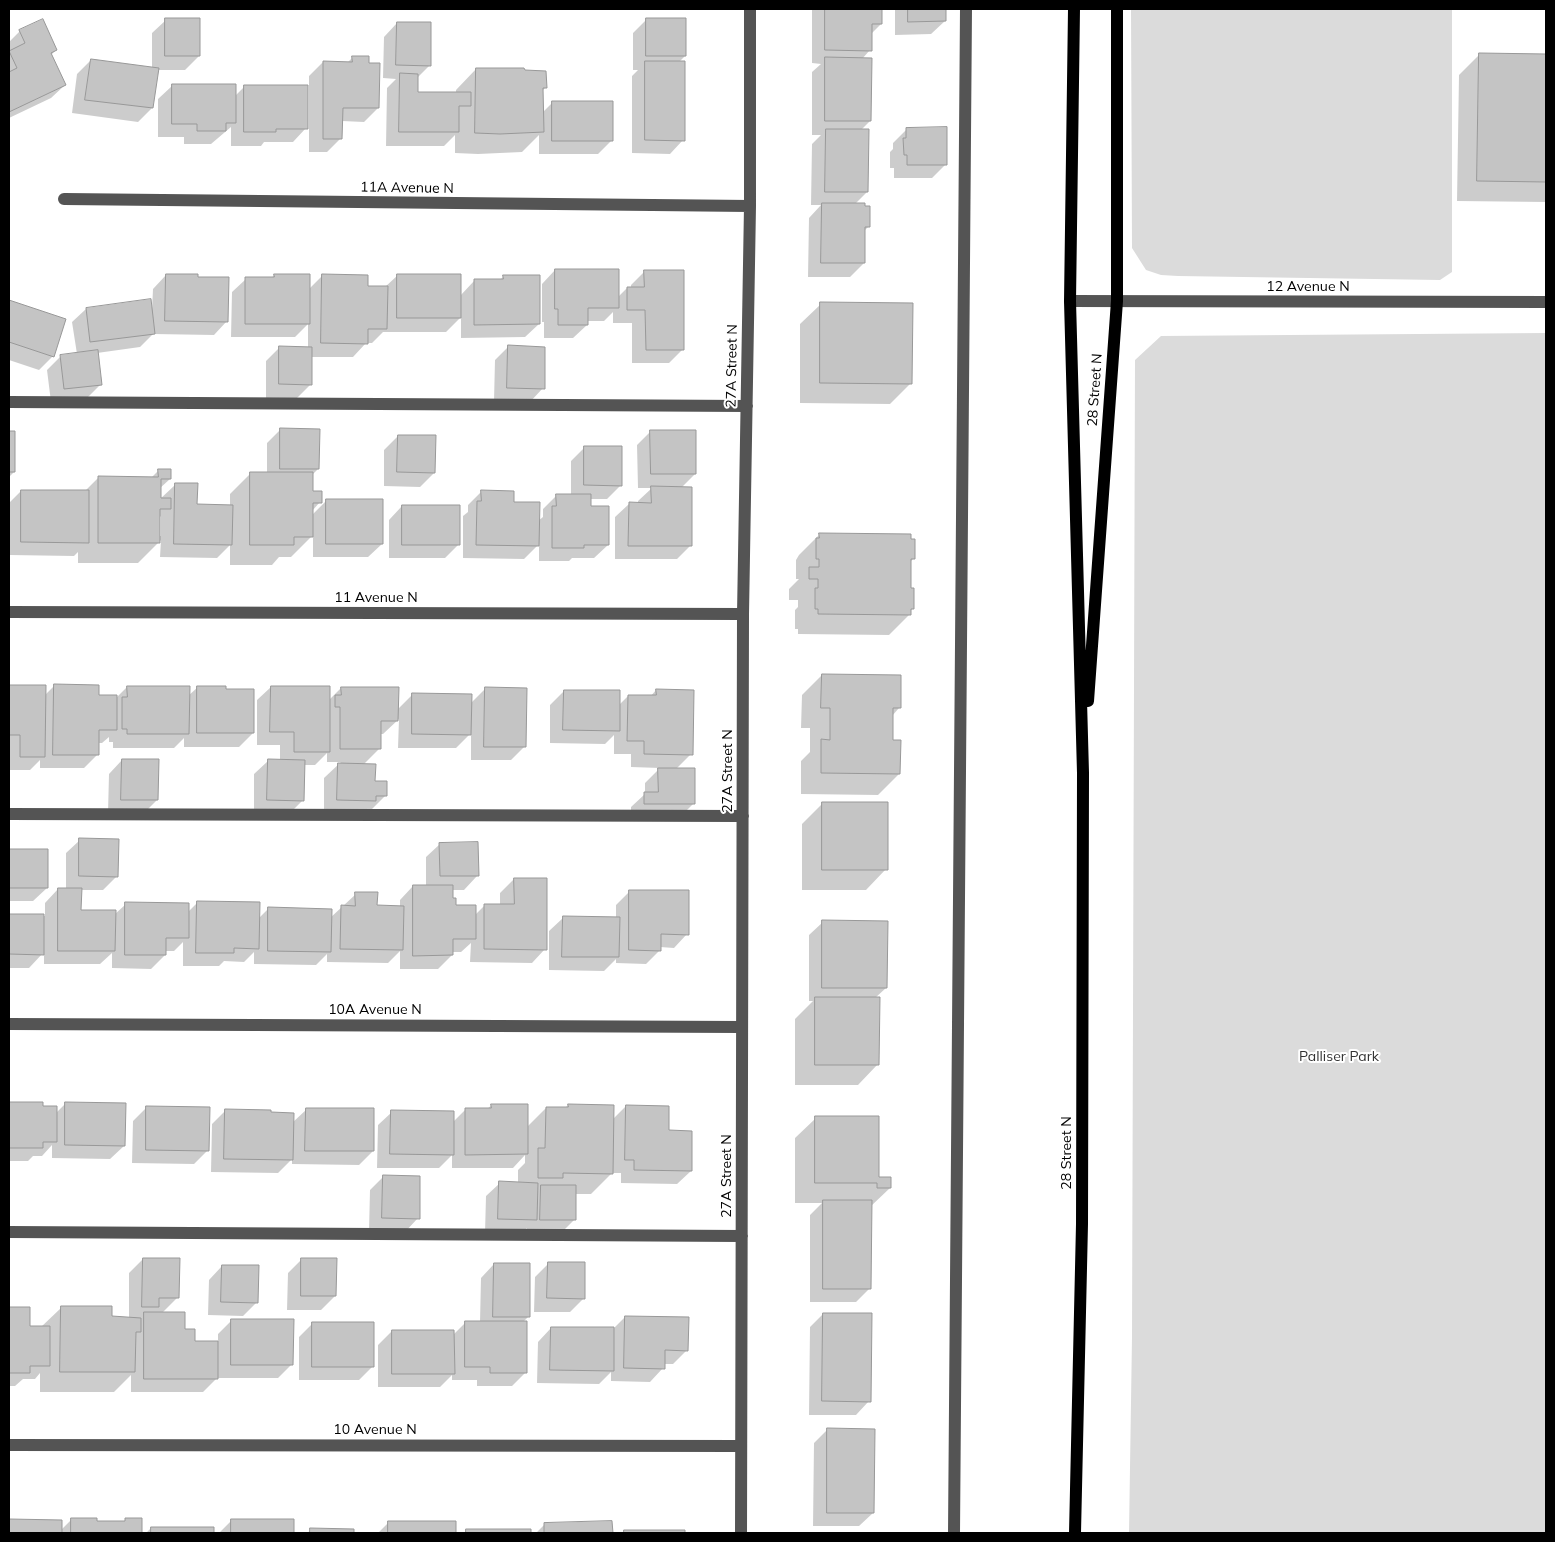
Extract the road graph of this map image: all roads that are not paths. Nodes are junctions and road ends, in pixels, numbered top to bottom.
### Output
1 (750, 9) edge
2 (966, 9) edge
3 (1074, 9) edge
4 (1117, 9) edge
5 (64, 199) dead end
6 (750, 206) junction
7 (1070, 301) junction
8 (1117, 301) junction
9 (1546, 302) edge
10 (9, 402) edge
11 (747, 406) junction
12 (9, 612) edge
13 (743, 614) junction
14 (1083, 773) junction
15 (9, 814) edge
16 (743, 816) junction
17 (9, 1024) edge
18 (742, 1027) junction
19 (9, 1232) edge
20 (742, 1236) junction
21 (9, 1445) edge
22 (741, 1446) junction
23 (741, 1533) edge
24 (954, 1533) edge
25 (1076, 1533) edge

1 - 6 street, 27A Street N
2 - 24 street
3 - 7 main road, 28 Street N
4 - 8 main road, 28 Street N
5 - 6 street, 11A Avenue N
6 - 11 street, 27A Street N
7 - 8 street, 12 Avenue N
7 - 14 main road, 28 Street N
8 - 9 street, 12 Avenue N
8 - 14 main road, 28 Street N
10 - 11 street
11 - 13 street, 27A Street N
12 - 13 street, 11 Avenue N
13 - 16 street, 27A Street N
14 - 25 main road, 28 Street N
15 - 16 street
16 - 18 street, 27A Street N
17 - 18 street, 10A Avenue N
18 - 20 street, 27A Street N
19 - 20 street
20 - 22 street, 27A Street N
21 - 22 street, 10 Avenue N
22 - 23 street, 27A Street N

